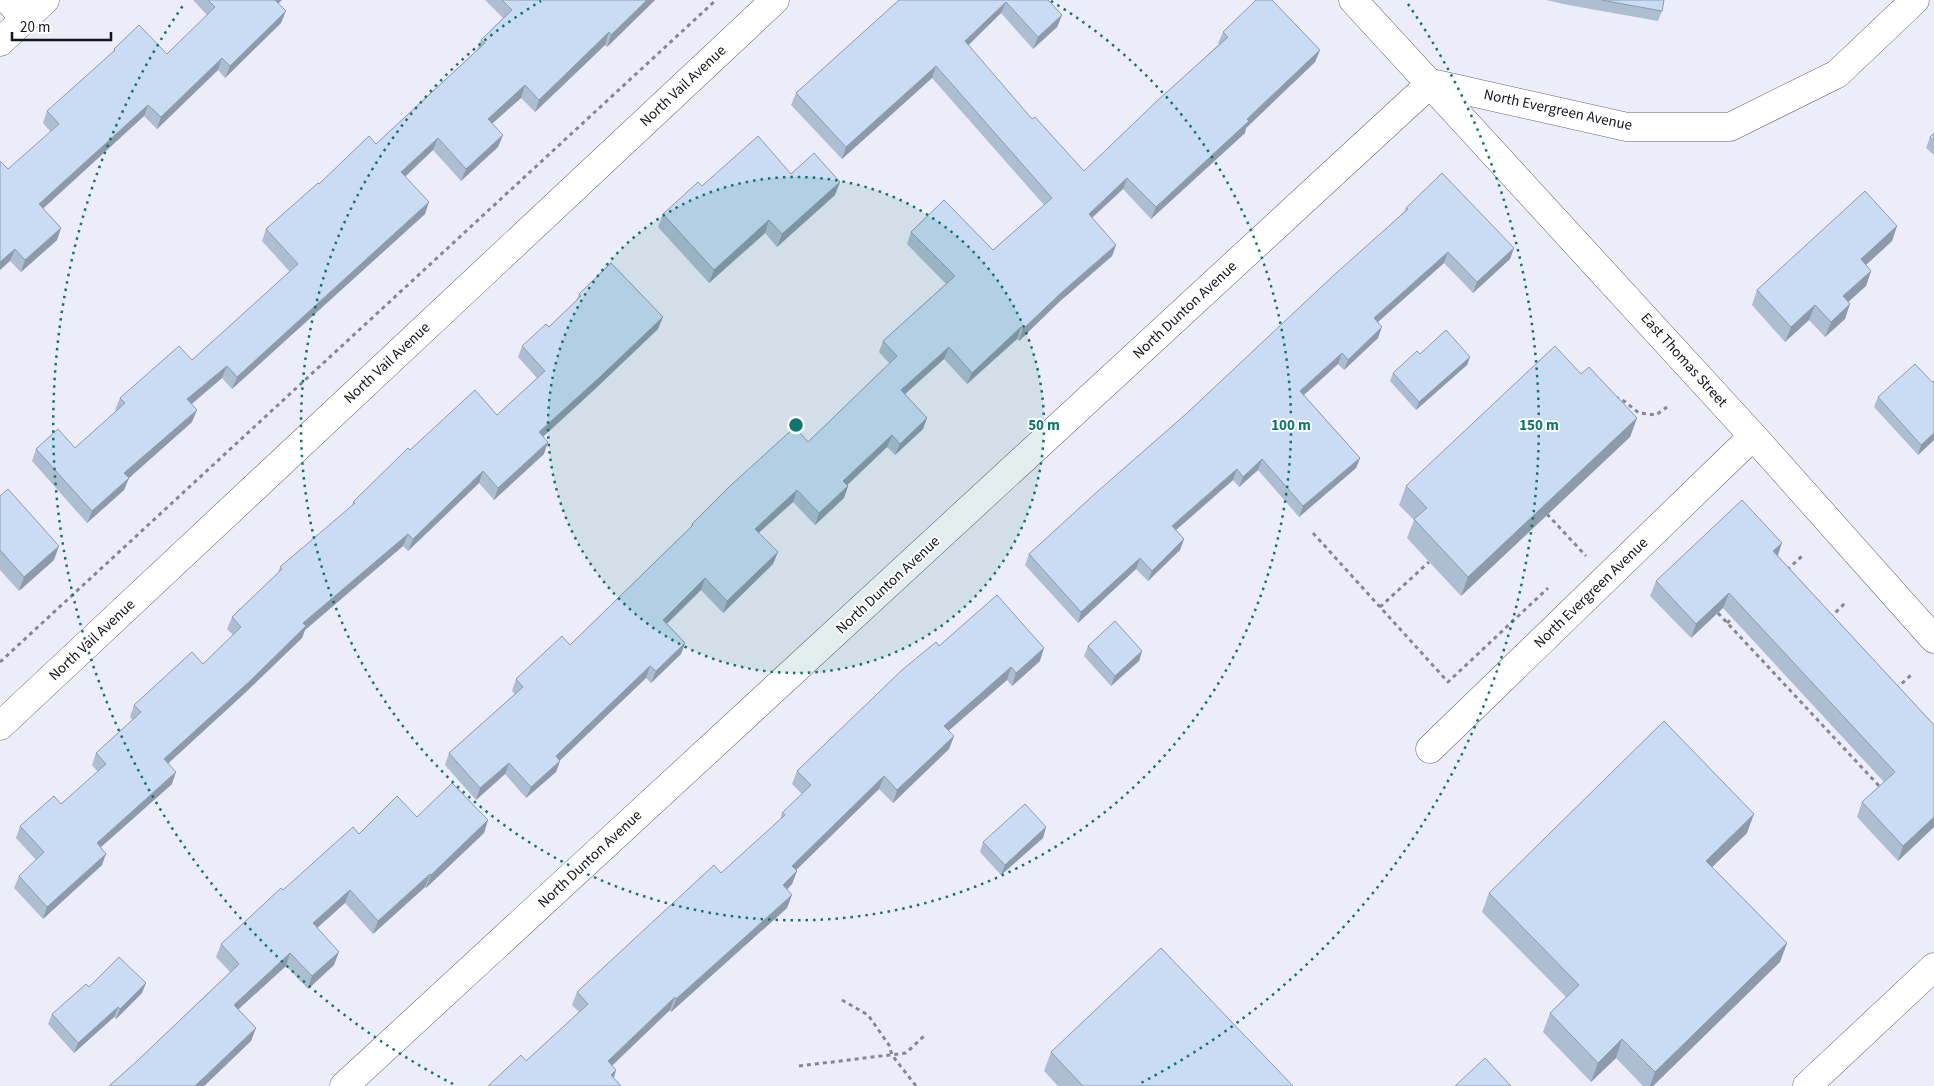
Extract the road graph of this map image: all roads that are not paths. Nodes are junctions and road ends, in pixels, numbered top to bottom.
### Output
1 (45, 0) edge
2 (775, 0) edge
3 (1354, 0) edge
4 (1915, 0) edge
5 (16, 9) edge
6 (0, 42) edge
7 (1431, 83) junction
8 (1753, 436) junction
9 (1934, 639) edge
10 (0, 726) edge
11 (1430, 749) dead end
12 (1934, 967) edge
13 (344, 1086) edge
14 (1807, 1086) edge

1 - 5 street
2 - 10 street, North Vail Avenue
3 - 7 street, East Thomas Street
4 - 7 street, North Evergreen Avenue
5 - 6 street
7 - 8 street, East Thomas Street
7 - 13 street, North Dunton Avenue
8 - 9 street, East Thomas Street
8 - 11 street, North Evergreen Avenue
12 - 14 street

